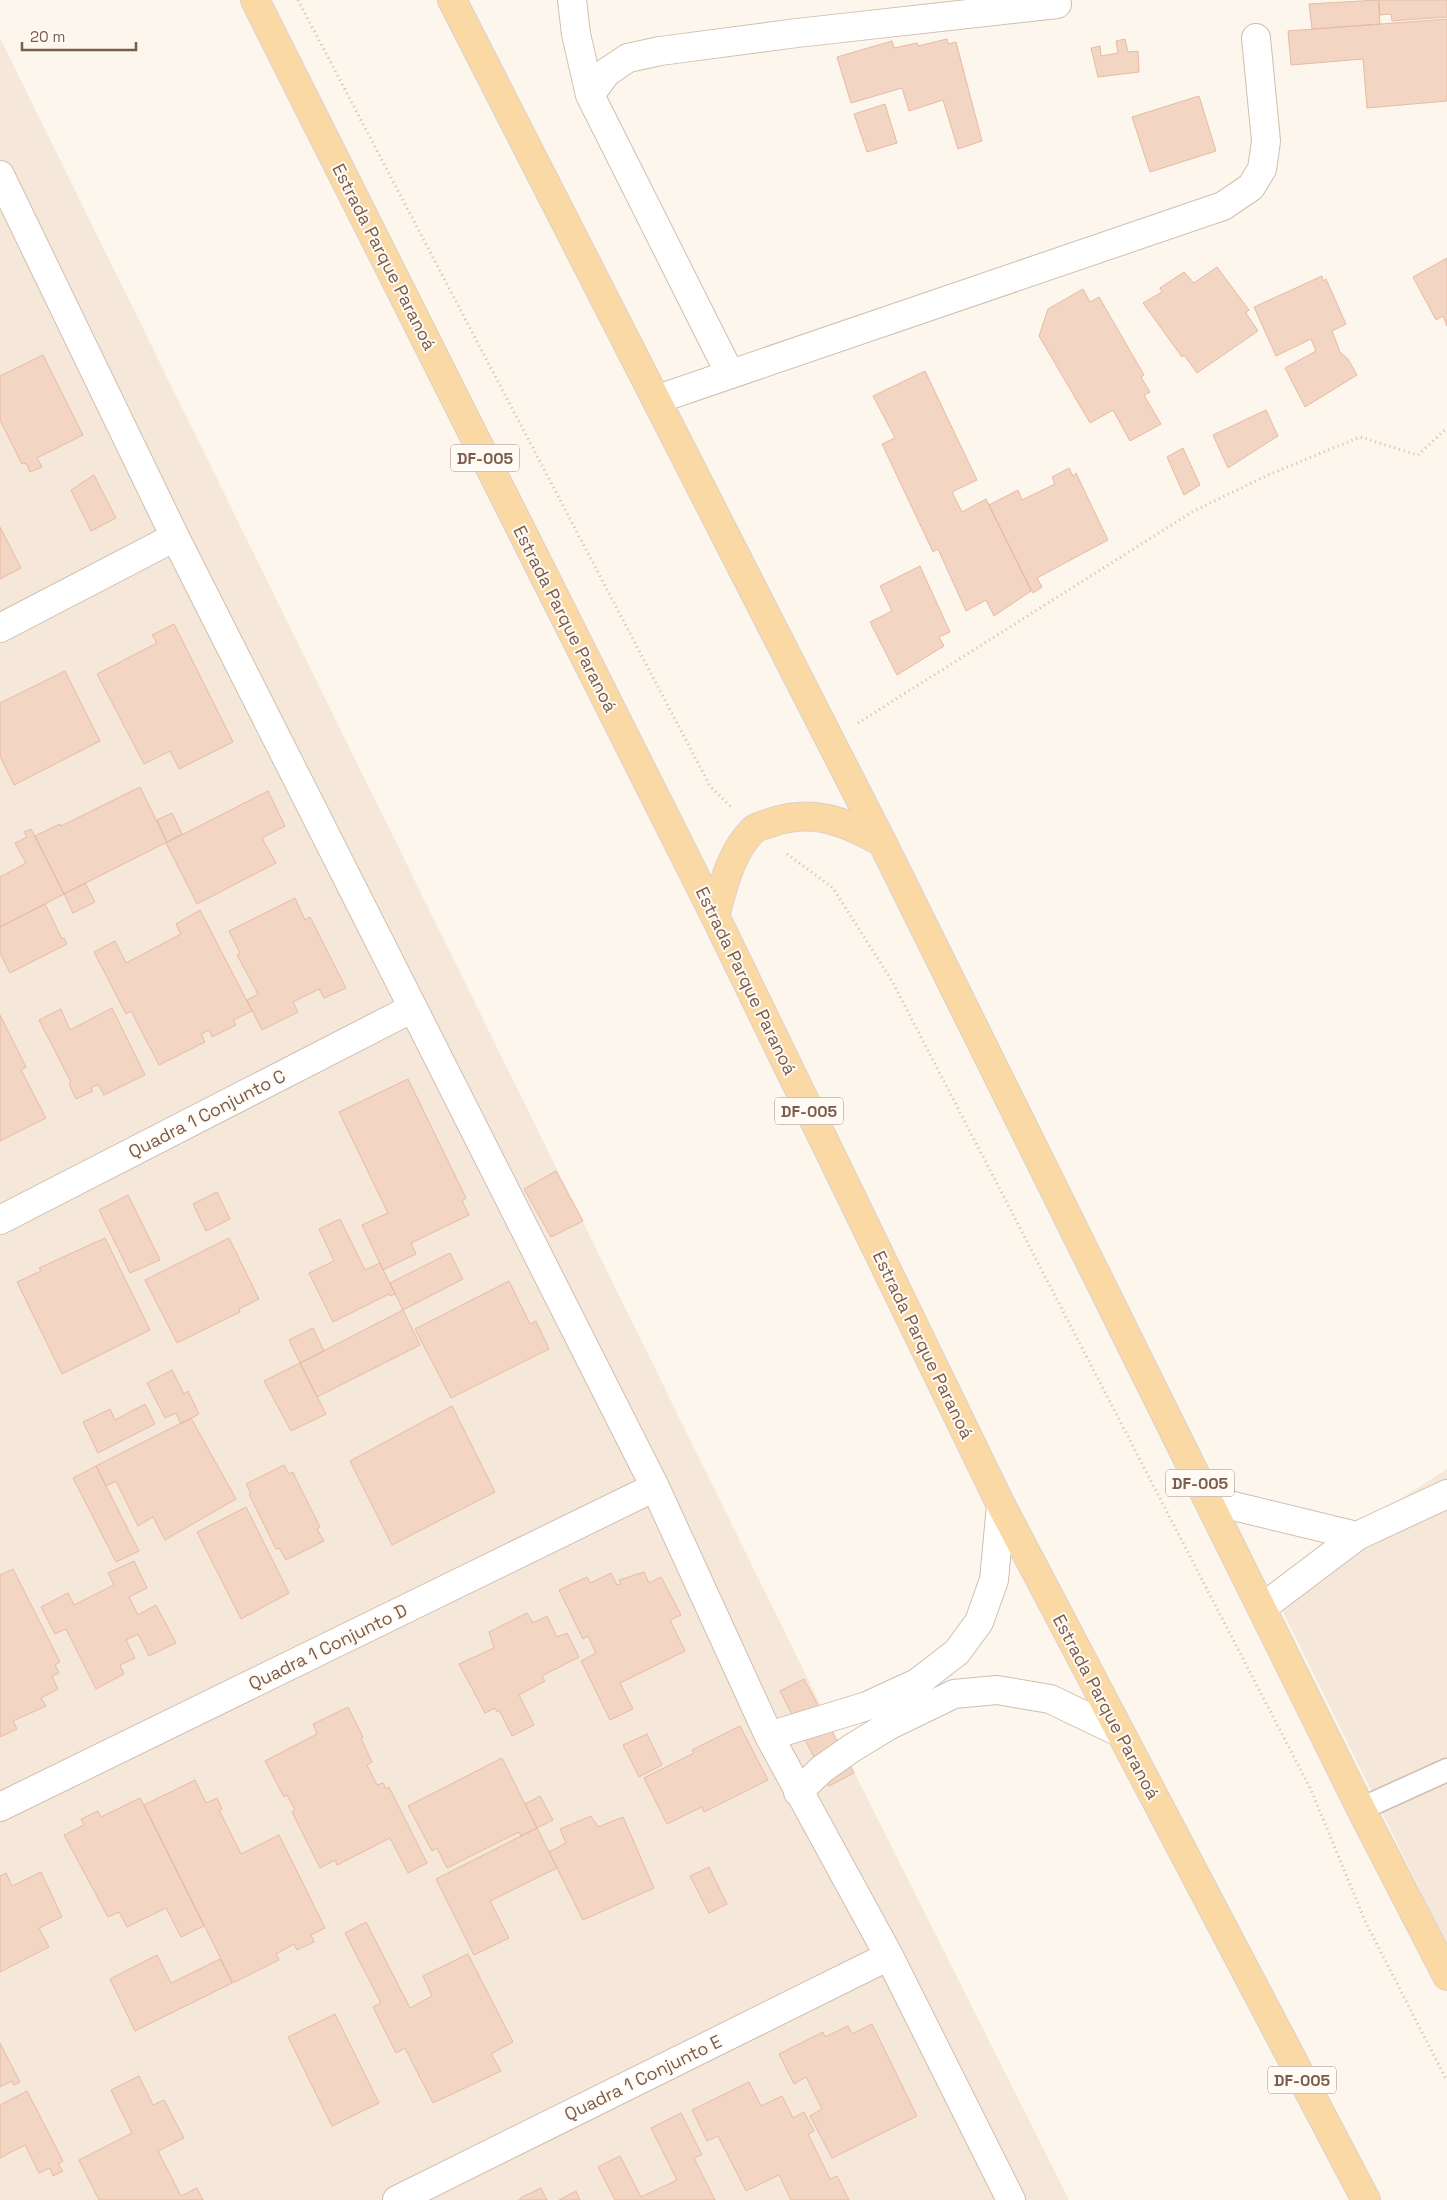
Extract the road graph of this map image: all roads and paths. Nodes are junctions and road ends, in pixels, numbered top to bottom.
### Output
1 (255, 0) edge
2 (298, 0) edge
3 (452, 0) edge
4 (572, 0) edge
5 (1057, 4) dead end
6 (1256, 38) dead end
7 (590, 95) junction
8 (0, 175) edge
9 (730, 374) junction
10 (658, 399) junction
11 (1447, 428) edge
12 (175, 537) junction
13 (0, 628) edge
14 (830, 740) junction
15 (754, 829) junction
16 (882, 842) junction
17 (714, 916) junction
18 (414, 1008) junction
19 (0, 1220) edge
20 (655, 1487) junction
21 (1447, 1494) edge
22 (1209, 1500) junction
23 (1001, 1505) junction
24 (1357, 1536) junction
25 (1262, 1607) junction
26 (1119, 1732) junction
27 (769, 1736) junction
28 (1447, 1770) edge
29 (798, 1792) junction
30 (0, 1807) edge
31 (1362, 1808) junction
32 (889, 1956) junction
33 (1447, 1976) edge
34 (1447, 2081) edge
35 (1366, 2198) edge
36 (397, 2200) edge
37 (1011, 2200) edge

1 - 17 main road, Estrada Parque Paranoá / DF-005
2 - 15 path
3 - 10 main road, DF-005
4 - 7 street
5 - 7 street
6 - 9 street
7 - 9 street
8 - 12 street
9 - 10 street
10 - 14 main road, DF-005
11 - 14 path
12 - 13 street
12 - 18 street
14 - 16 main road, DF-005
15 - 16 main road
15 - 17 main road
15 - 34 path
16 - 22 main road, DF-005
17 - 23 main road, Estrada Parque Paranoá / DF-005
18 - 19 street, Quadra 1 Conjunto C
18 - 20 street
20 - 27 street
20 - 30 street, Quadra 1 Conjunto D
21 - 24 street
22 - 24 street
22 - 25 main road, DF-005
23 - 26 main road, Estrada Parque Paranoá / DF-005
23 - 27 street
24 - 25 street
25 - 31 main road, DF-005
26 - 29 street
26 - 35 main road, Estrada Parque Paranoá / DF-005
27 - 29 street
28 - 31 lane
29 - 32 street
31 - 33 main road, DF-005
32 - 36 street, Quadra 1 Conjunto E
32 - 37 street

